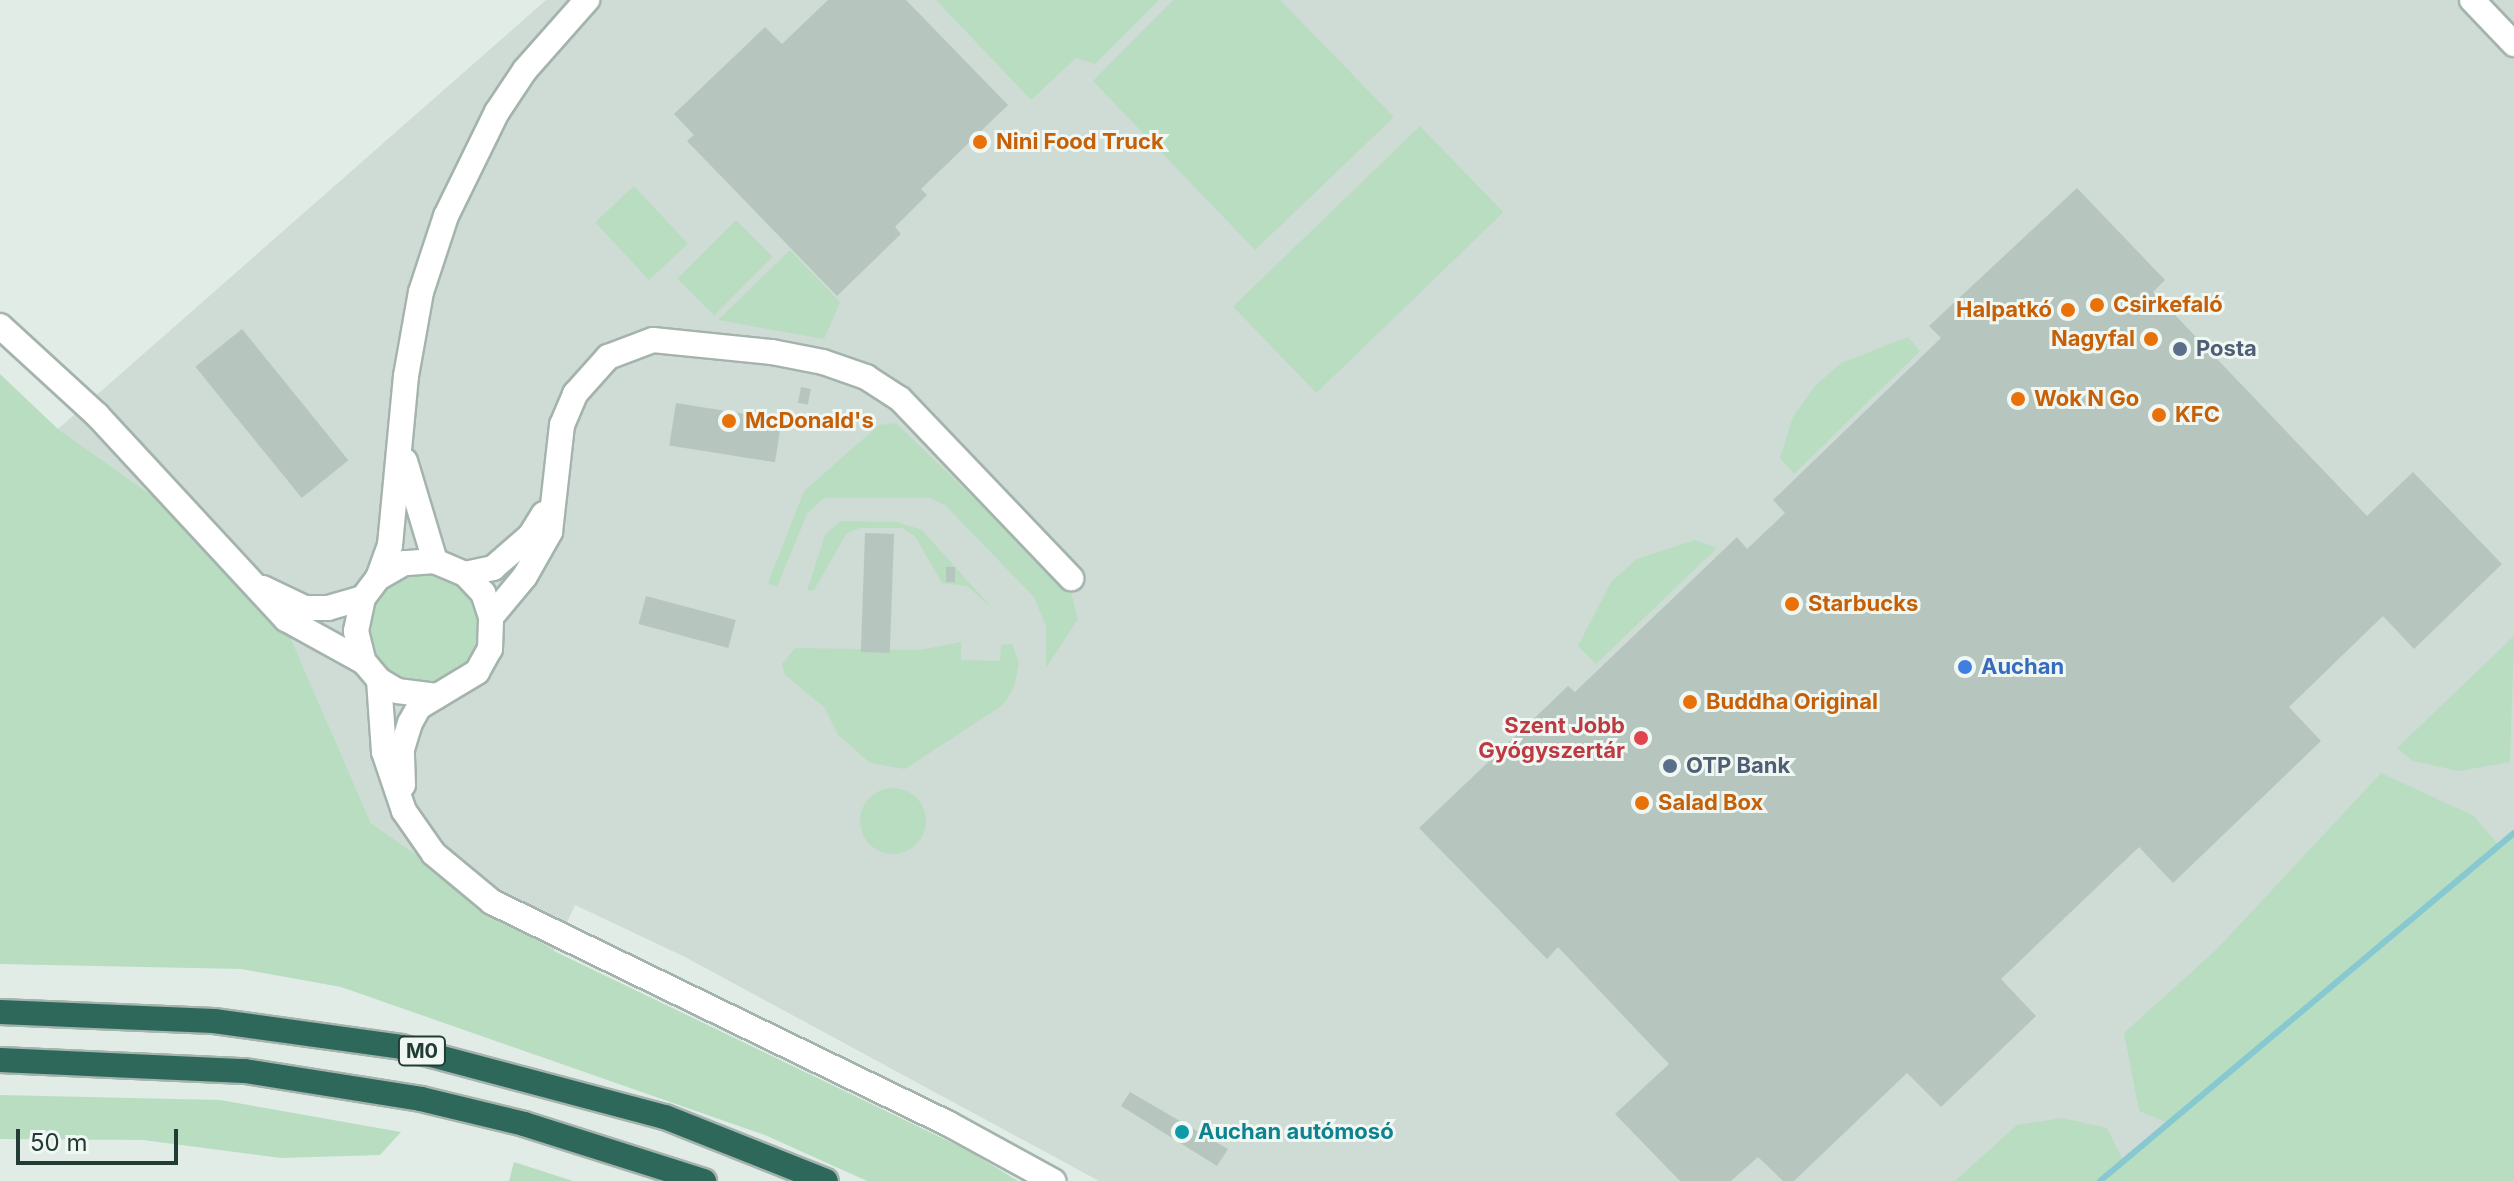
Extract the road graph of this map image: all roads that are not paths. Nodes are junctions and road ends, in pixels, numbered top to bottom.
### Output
1 (587, 0) edge
2 (2472, 0) edge
3 (2514, 44) edge
4 (0, 326) edge
5 (401, 443) junction
6 (553, 499) junction
7 (435, 561) junction
8 (465, 574) junction
9 (242, 578) junction
10 (378, 578) junction
11 (1071, 578) dead end
12 (363, 598) junction
13 (491, 617) junction
14 (372, 671) junction
15 (437, 696) junction
16 (404, 811) junction
17 (0, 1012) edge
18 (0, 1060) edge
19 (704, 1181) edge
20 (826, 1181) edge
21 (1053, 1181) edge

1 - 5 street
2 - 3 street
4 - 9 street
5 - 7 street
5 - 10 street
6 - 8 street
6 - 11 street
6 - 13 street
7 - 8 street
7 - 10 street
8 - 13 street
9 - 12 street
9 - 14 street
10 - 12 street
12 - 14 street
13 - 15 street
14 - 15 street
14 - 16 street
15 - 16 street
16 - 21 street
17 - 20 highway, M0
18 - 19 highway, M0

